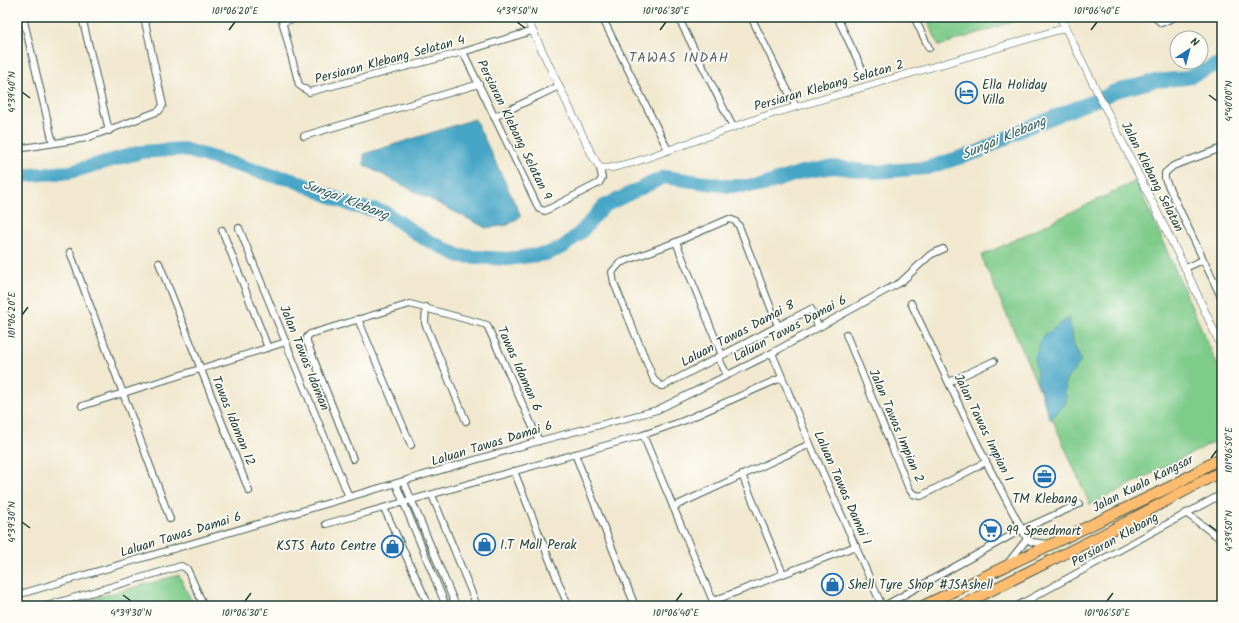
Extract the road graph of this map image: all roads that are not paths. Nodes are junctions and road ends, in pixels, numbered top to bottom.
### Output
1 (23, 17) edge
2 (82, 17) edge
3 (144, 17) edge
4 (300, 17) edge
5 (526, 17) edge
6 (602, 17) edge
7 (678, 17) edge
8 (751, 17) edge
9 (837, 17) edge
10 (914, 17) edge
11 (1060, 17) edge
12 (1155, 17) edge
13 (1174, 17) edge
14 (282, 20) edge
15 (1065, 28) junction
16 (532, 31) junction
17 (929, 48) dead end
18 (463, 52) junction
19 (864, 71) dead end
20 (478, 84) junction
21 (559, 86) junction
22 (796, 107) junction
23 (494, 117) junction
24 (733, 127) junction
25 (109, 131) junction
26 (304, 136) dead end
27 (53, 144) junction
28 (1222, 148) edge
29 (17, 149) edge
30 (668, 150) junction
31 (600, 168) junction
32 (239, 228) dead end
33 (222, 230) dead end
34 (676, 242) junction
35 (943, 248) dead end
36 (70, 252) dead end
37 (1203, 260) junction
38 (159, 263) dead end
39 (1185, 268) junction
40 (1222, 299) edge
41 (911, 303) dead end
42 (426, 307) junction
43 (358, 319) junction
44 (778, 326) junction
45 (818, 326) junction
46 (846, 334) dead end
47 (286, 342) junction
48 (268, 348) junction
49 (1222, 348) edge
50 (772, 353) junction
51 (720, 356) junction
52 (994, 361) dead end
53 (201, 369) junction
54 (727, 375) junction
55 (781, 378) junction
56 (949, 382) junction
57 (122, 394) junction
58 (82, 406) dead end
59 (466, 421) dead end
60 (643, 435) junction
61 (539, 441) junction
62 (810, 444) junction
63 (410, 445) dead end
64 (576, 454) junction
65 (1222, 457) edge
66 (353, 459) dead end
67 (986, 462) junction
68 (1222, 467) edge
69 (514, 471) junction
70 (1222, 471) edge
71 (742, 475) junction
72 (404, 482) junction
73 (396, 484) junction
74 (1196, 485) junction
75 (249, 491) dead end
76 (1222, 494) edge
77 (432, 495) junction
78 (349, 497) junction
79 (412, 501) junction
80 (403, 503) junction
81 (1079, 504) dead end
82 (673, 507) junction
83 (384, 508) junction
84 (1186, 513) junction
85 (170, 519) dead end
86 (326, 524) dead end
87 (1022, 530) junction
88 (1027, 539) junction
89 (1222, 540) edge
90 (1050, 544) junction
91 (856, 546) junction
92 (1004, 567) junction
93 (783, 574) junction
94 (17, 596) edge
95 (714, 603) edge
96 (51, 605) edge
97 (204, 606) edge
98 (429, 606) edge
99 (446, 606) edge
100 (456, 606) edge
101 (476, 606) edge
102 (568, 606) edge
103 (635, 606) edge
104 (883, 606) edge
105 (923, 606) edge
106 (960, 606) edge
107 (1017, 606) edge

1 - 27 street
2 - 25 street
3 - 25 street
4 - 14 street
5 - 16 street
6 - 30 street
7 - 24 street
8 - 22 street
9 - 19 street
10 - 17 street
11 - 15 street, Jalan Klebang Selatan
12 - 13 street
14 - 18 street, Persiaran Klebang Selatan 4
15 - 22 street, Persiaran Klebang Selatan 2
15 - 39 street, Jalan Klebang Selatan
16 - 18 street, Persiaran Klebang Selatan 4
16 - 21 street
18 - 20 street, Persiaran Klebang Selatan 9
20 - 23 street, Persiaran Klebang Selatan 9
20 - 26 street
21 - 23 street
21 - 31 street
22 - 24 street, Persiaran Klebang Selatan 2
23 - 31 street, Persiaran Klebang Selatan 9
24 - 30 street, Persiaran Klebang Selatan 2
25 - 27 street
27 - 29 street
28 - 37 street
30 - 31 street, Persiaran Klebang Selatan 2
32 - 47 street, Jalan Tawas Idaman
33 - 48 street
34 - 44 street
34 - 51 street
34 - 51 street, Laluan Tawas Damai 8
35 - 45 street, Laluan Tawas Damai 6
36 - 57 street
37 - 39 street
37 - 40 street
38 - 53 street
39 - 49 street, Jalan Klebang Selatan
41 - 56 street, Jalan Tawas Impian 1
42 - 43 street, Tawas Idaman 6
42 - 59 street
42 - 61 street, Tawas Idaman 6
43 - 63 street
43 - 66 street, Tawas Idaman 6
44 - 45 street, Laluan Tawas Damai 8
44 - 51 street, Laluan Tawas Damai 8
45 - 50 street, Laluan Tawas Damai 6
46 - 67 street, Jalan Tawas Impian 2
47 - 48 street
47 - 78 street, Jalan Tawas Idaman
48 - 53 street
50 - 54 street, Laluan Tawas Damai 6
50 - 55 street, Laluan Tawas Damai 1
51 - 54 street
52 - 56 street
53 - 57 street, Tawas Idaman 12
53 - 75 street, Tawas Idaman 12
54 - 61 street, Laluan Tawas Damai 6
55 - 60 street
55 - 62 street, Laluan Tawas Damai 1
56 - 67 street, Jalan Tawas Impian 1
57 - 58 street, Tawas Idaman 12
57 - 85 street
60 - 64 street
60 - 82 street
61 - 72 street, Laluan Tawas Damai 6
62 - 71 street
62 - 91 street, Laluan Tawas Damai 1
64 - 69 street
64 - 103 street
65 - 90 highway, Jalan Kuala Kangsar
67 - 87 street, Jalan Tawas Impian 1
68 - 74 highway
69 - 77 street
69 - 102 street
70 - 74 highway, Jalan Kuala Kangsar
71 - 82 street
71 - 93 street
72 - 73 street, Laluan Tawas Damai 6
72 - 79 street
73 - 78 street, Laluan Tawas Damai 6
73 - 80 street
74 - 106 highway, Jalan Kuala Kangsar
76 - 84 street, Persiaran Klebang
77 - 79 street
77 - 101 street
78 - 94 street, Laluan Tawas Damai 6
79 - 80 street
79 - 100 street
80 - 83 street
80 - 99 street
81 - 87 street
82 - 95 street
83 - 86 street
83 - 98 street
84 - 89 street
84 - 107 street, Persiaran Klebang
87 - 88 street, Jalan Tawas Impian 1
87 - 104 street
88 - 90 street
88 - 92 street
90 - 92 highway, Jalan Kuala Kangsar
91 - 93 street
91 - 104 street, Laluan Tawas Damai 1
92 - 105 highway, Jalan Kuala Kangsar
93 - 95 street
96 - 97 street

